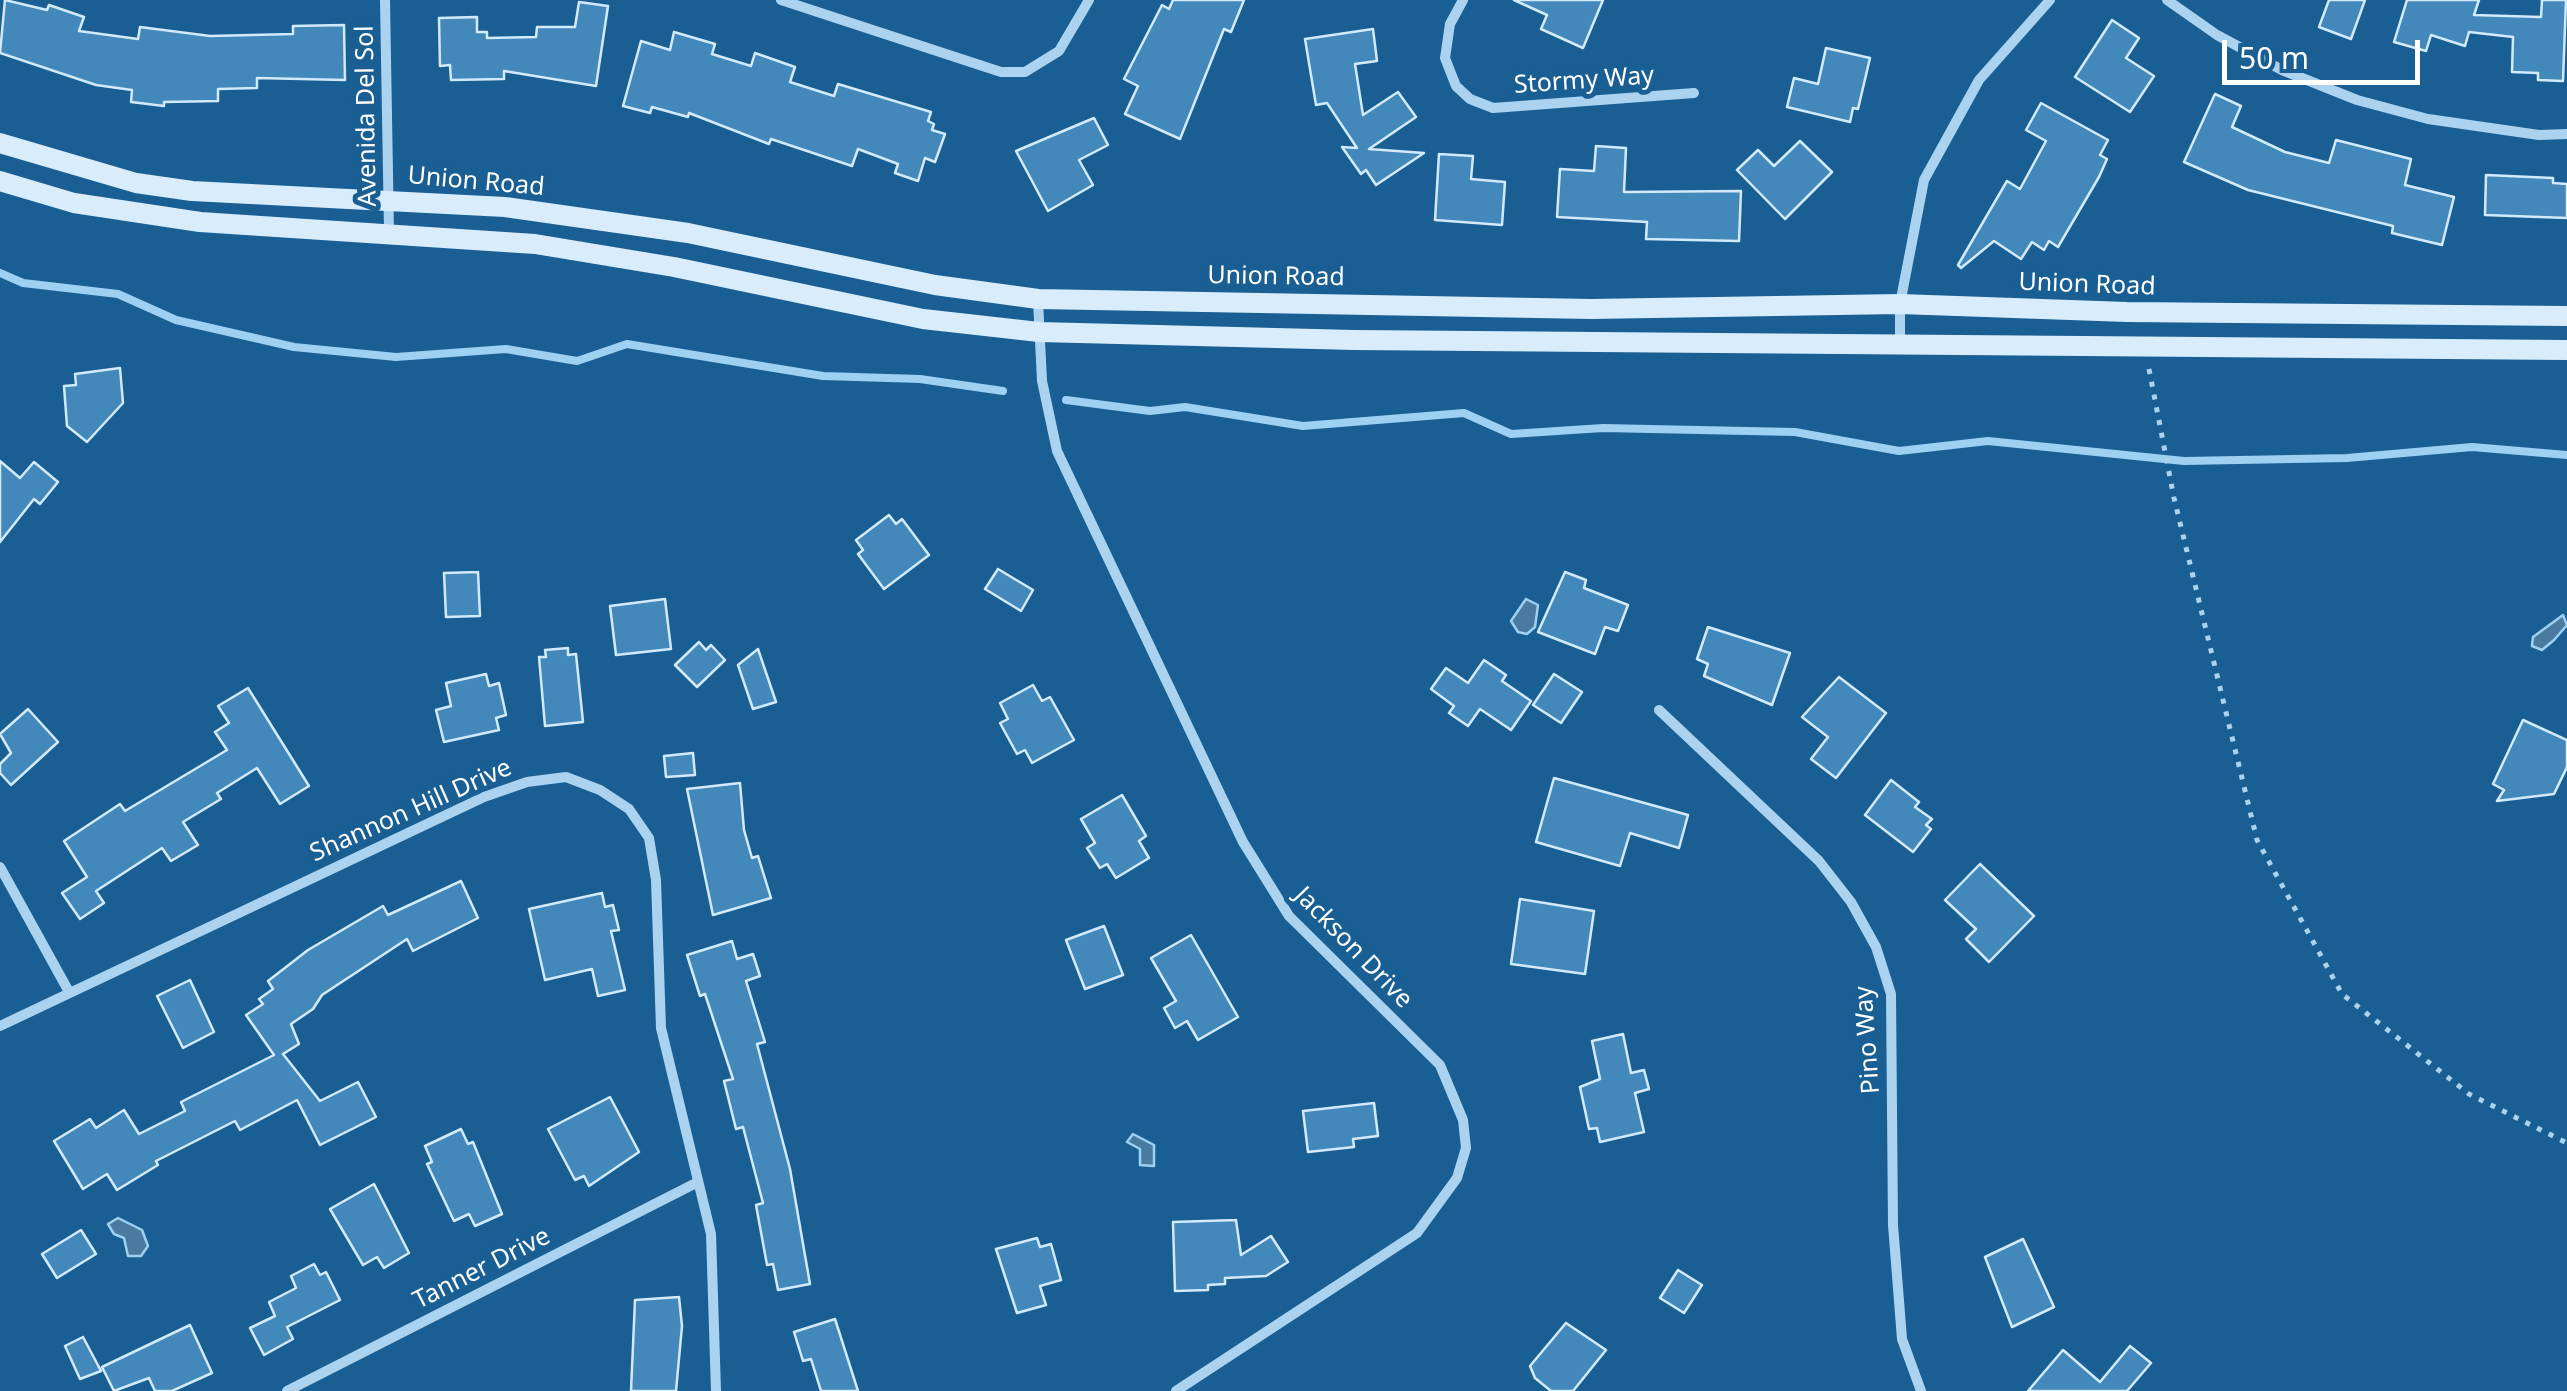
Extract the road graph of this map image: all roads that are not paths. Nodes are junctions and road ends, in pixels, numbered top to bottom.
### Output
1 (386, 0) edge
2 (781, 0) edge
3 (1088, 0) edge
4 (1464, 0) edge
5 (2050, 0) edge
6 (2167, 0) edge
7 (1694, 94) dead end
8 (2567, 134) edge
9 (0, 143) edge
10 (0, 180) edge
11 (390, 200) junction
12 (389, 231) junction
13 (1038, 299) junction
14 (1900, 304) junction
15 (2567, 316) edge
16 (1039, 332) junction
17 (1900, 342) junction
18 (2567, 350) edge
19 (1659, 710) dead end
20 (0, 867) edge
21 (68, 990) junction
22 (0, 1026) edge
23 (696, 1183) junction
24 (287, 1391) edge
25 (716, 1391) edge
26 (1176, 1391) edge
27 (1922, 1391) edge

1 - 11 street, Avenida Del Sol
2 - 3 street
4 - 7 street, Stormy Way
5 - 14 street
6 - 8 street
9 - 11 main road, Union Road
10 - 12 main road
11 - 12 street, Avenida Del Sol
11 - 13 main road, Union Road
12 - 16 main road
13 - 14 main road, Union Road
13 - 16 street, Jackson Drive
14 - 15 main road, Union Road
14 - 17 street
16 - 17 main road
16 - 26 street, Jackson Drive
17 - 18 main road
19 - 27 street, Pino Way
20 - 21 street
21 - 22 street, Shannon Hill Drive
21 - 23 street, Shannon Hill Drive
23 - 24 street, Tanner Drive
23 - 25 street, Shannon Hill Drive

